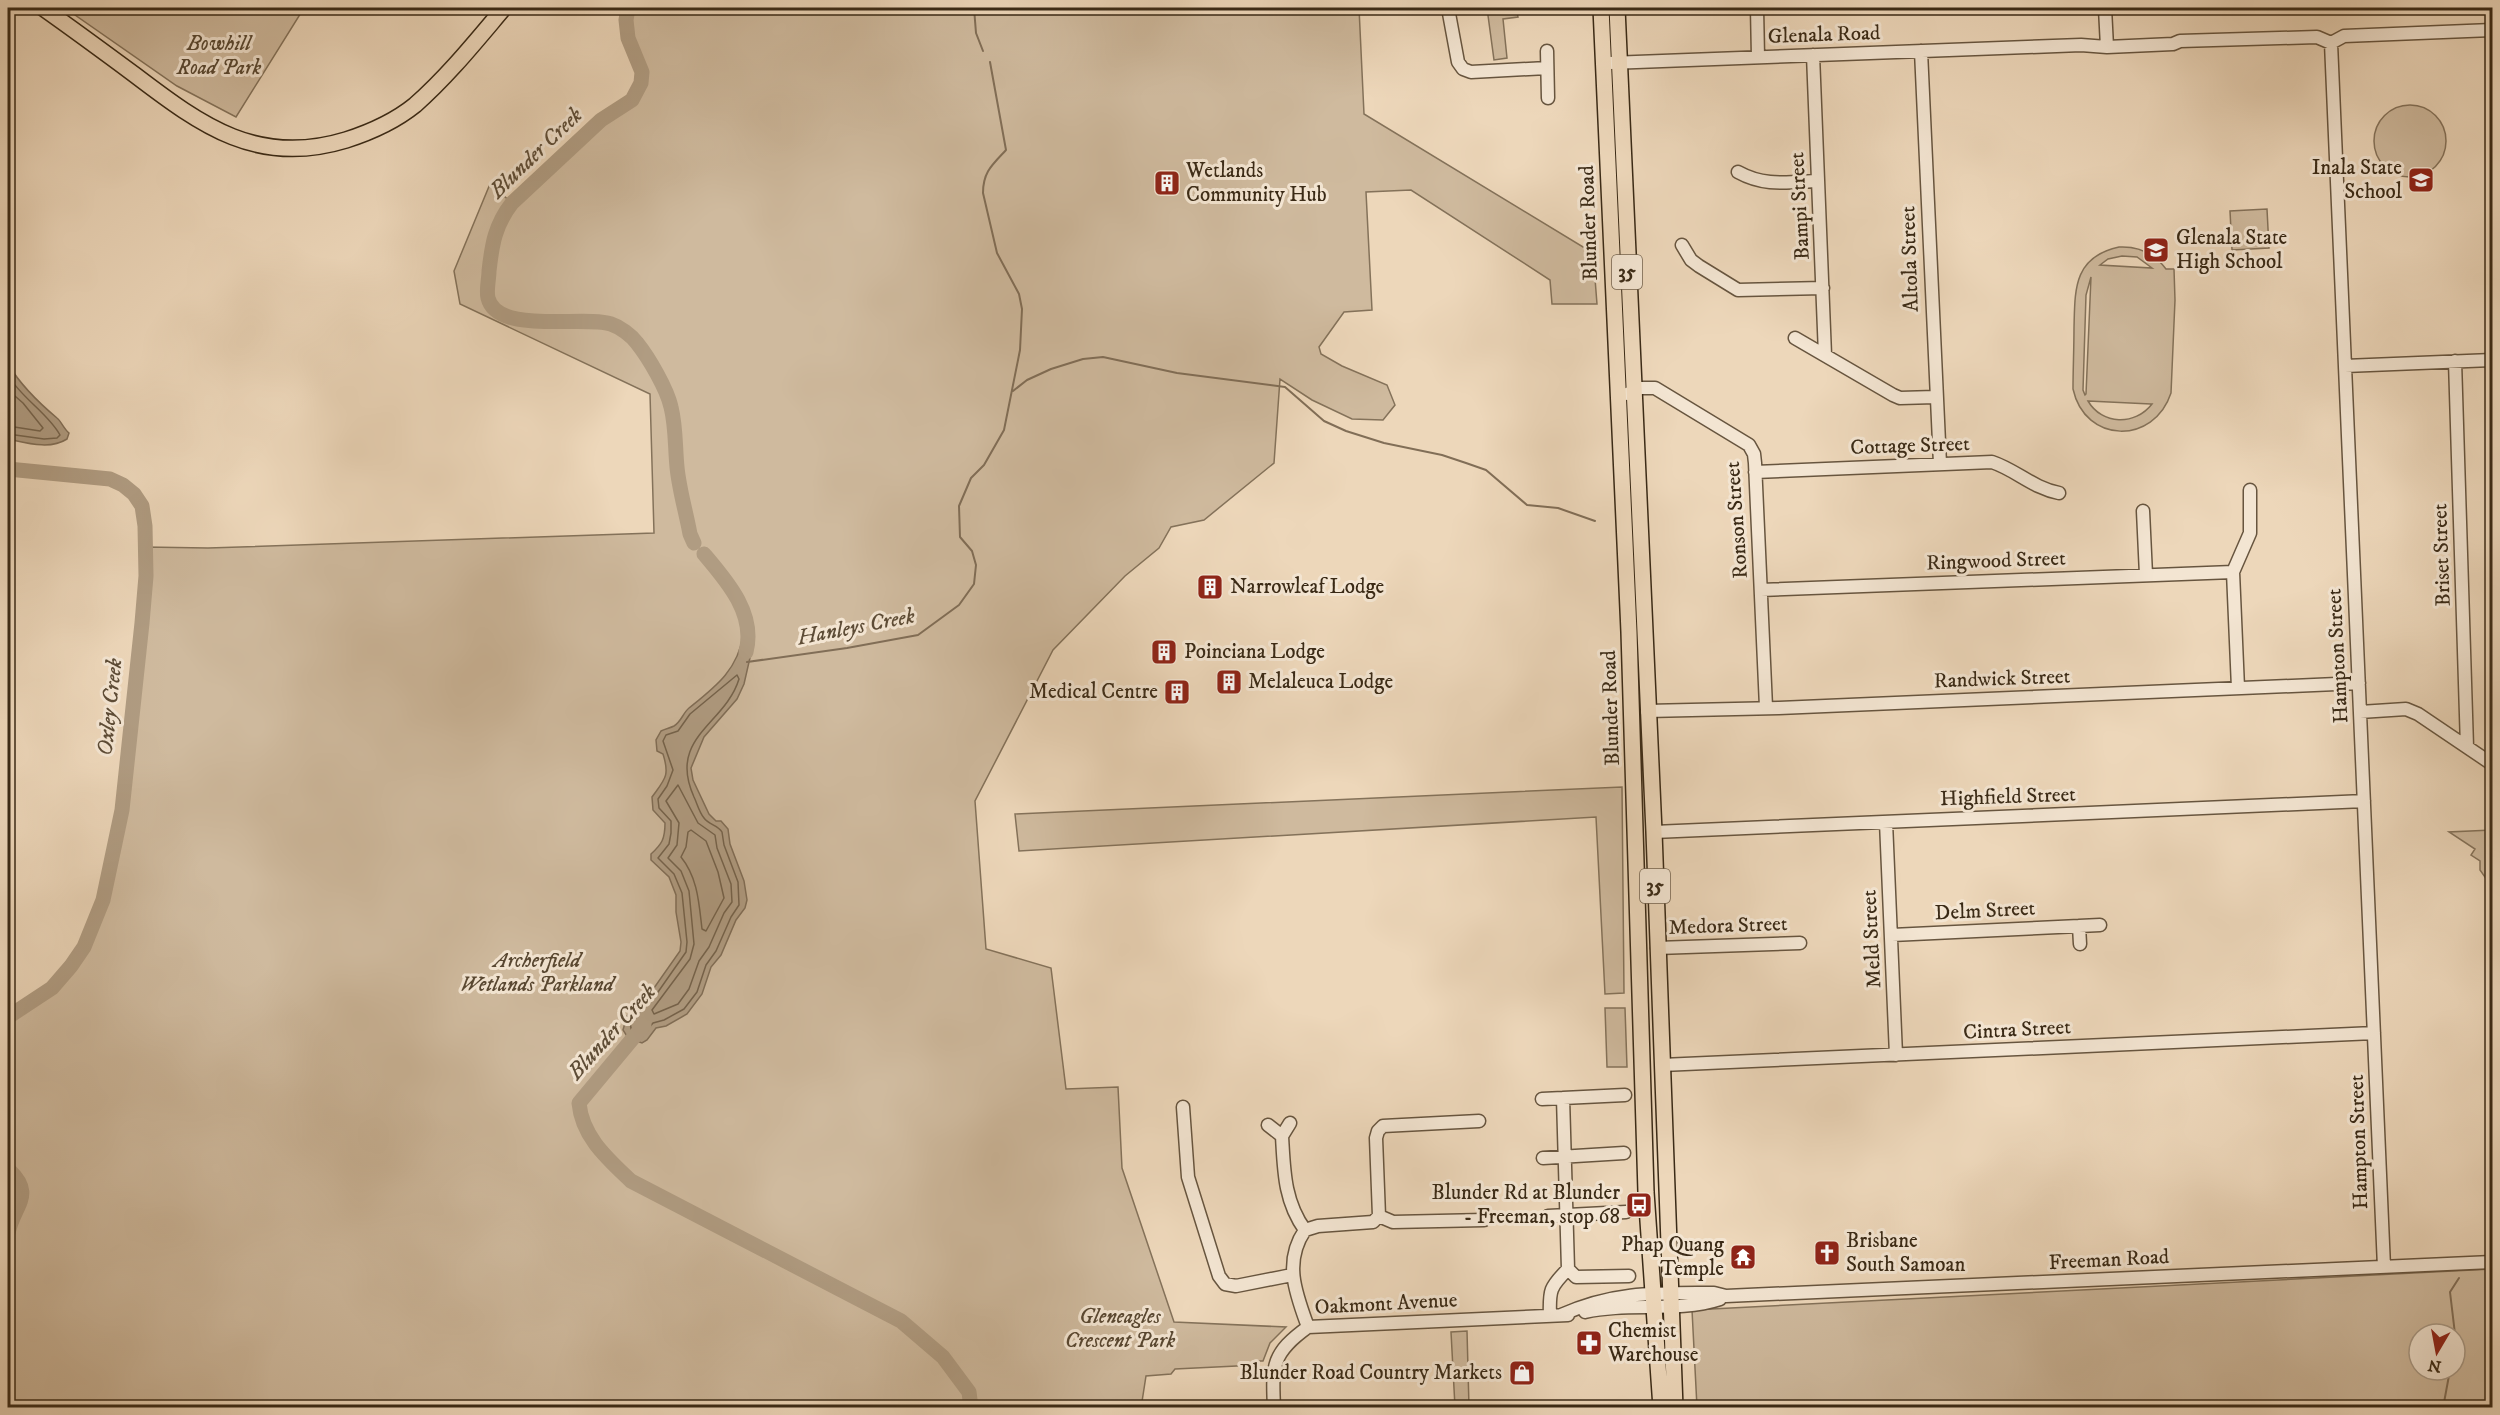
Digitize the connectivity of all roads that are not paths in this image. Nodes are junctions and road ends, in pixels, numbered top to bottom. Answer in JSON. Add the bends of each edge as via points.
{"nodes":[{"id":1,"x":43,"y":8,"type":"edge"},
{"id":2,"x":504,"y":8,"type":"edge"},
{"id":3,"x":1448,"y":8,"type":"edge"},
{"id":4,"x":1601,"y":8,"type":"edge"},
{"id":5,"x":1617,"y":8,"type":"edge"},
{"id":6,"x":1756,"y":8,"type":"edge"},
{"id":7,"x":2105,"y":8,"type":"edge"},
{"id":8,"x":2493,"y":30,"type":"edge"},
{"id":9,"x":2331,"y":43,"type":"junction"},
{"id":10,"x":2107,"y":44,"type":"junction"},
{"id":11,"x":1547,"y":51,"type":"dead end"},
{"id":12,"x":1921,"y":51,"type":"junction"},
{"id":13,"x":1813,"y":55,"type":"junction"},
{"id":14,"x":1758,"y":57,"type":"junction"},
{"id":15,"x":1611,"y":63,"type":"junction"},
{"id":16,"x":1547,"y":68,"type":"junction"},
{"id":17,"x":1548,"y":98,"type":"dead end"},
{"id":18,"x":1738,"y":172,"type":"dead end"},
{"id":19,"x":1818,"y":181,"type":"junction"},
{"id":20,"x":1682,"y":245,"type":"dead end"},
{"id":21,"x":1823,"y":288,"type":"junction"},
{"id":22,"x":1795,"y":338,"type":"dead end"},
{"id":23,"x":1825,"y":355,"type":"junction"},
{"id":24,"x":2493,"y":360,"type":"edge"},
{"id":25,"x":2455,"y":361,"type":"junction"},
{"id":26,"x":2345,"y":366,"type":"junction"},
{"id":27,"x":1632,"y":391,"type":"junction"},
{"id":28,"x":1935,"y":397,"type":"junction"},
{"id":29,"x":1617,"y":398,"type":"junction"},
{"id":30,"x":1940,"y":464,"type":"junction"},
{"id":31,"x":1755,"y":472,"type":"junction"},
{"id":32,"x":2250,"y":490,"type":"dead end"},
{"id":33,"x":2059,"y":493,"type":"dead end"},
{"id":34,"x":2143,"y":511,"type":"dead end"},
{"id":35,"x":2233,"y":572,"type":"junction"},
{"id":36,"x":2146,"y":575,"type":"junction"},
{"id":37,"x":1761,"y":590,"type":"junction"},
{"id":38,"x":2358,"y":683,"type":"junction"},
{"id":39,"x":2238,"y":688,"type":"junction"},
{"id":40,"x":1766,"y":707,"type":"junction"},
{"id":41,"x":1647,"y":711,"type":"junction"},
{"id":42,"x":2360,"y":712,"type":"junction"},
{"id":43,"x":2467,"y":747,"type":"junction"},
{"id":44,"x":2493,"y":764,"type":"edge"},
{"id":45,"x":2364,"y":801,"type":"junction"},
{"id":46,"x":1886,"y":822,"type":"junction"},
{"id":47,"x":1654,"y":832,"type":"junction"},
{"id":48,"x":2100,"y":925,"type":"dead end"},
{"id":49,"x":2079,"y":926,"type":"junction"},
{"id":50,"x":1892,"y":935,"type":"junction"},
{"id":51,"x":1800,"y":943,"type":"dead end"},
{"id":52,"x":2080,"y":944,"type":"dead end"},
{"id":53,"x":1657,"y":948,"type":"junction"},
{"id":54,"x":2374,"y":1033,"type":"junction"},
{"id":55,"x":1896,"y":1055,"type":"junction"},
{"id":56,"x":1662,"y":1065,"type":"junction"},
{"id":57,"x":1624,"y":1095,"type":"dead end"},
{"id":58,"x":1563,"y":1098,"type":"junction"},
{"id":59,"x":1542,"y":1099,"type":"dead end"},
{"id":60,"x":1183,"y":1107,"type":"dead end"},
{"id":61,"x":1479,"y":1121,"type":"dead end"},
{"id":62,"x":1290,"y":1123,"type":"dead end"},
{"id":63,"x":1268,"y":1125,"type":"dead end"},
{"id":64,"x":1282,"y":1136,"type":"junction"},
{"id":65,"x":1624,"y":1153,"type":"dead end"},
{"id":66,"x":1566,"y":1156,"type":"junction"},
{"id":67,"x":1543,"y":1158,"type":"dead end"},
{"id":68,"x":1626,"y":1212,"type":"dead end"},
{"id":69,"x":1567,"y":1215,"type":"junction"},
{"id":70,"x":1379,"y":1216,"type":"junction"},
{"id":71,"x":1548,"y":1216,"type":"dead end"},
{"id":72,"x":1484,"y":1220,"type":"dead end"},
{"id":73,"x":1305,"y":1230,"type":"junction"},
{"id":74,"x":2493,"y":1262,"type":"edge"},
{"id":75,"x":2384,"y":1267,"type":"junction"},
{"id":76,"x":1568,"y":1269,"type":"junction"},
{"id":77,"x":1292,"y":1275,"type":"junction"},
{"id":78,"x":1629,"y":1276,"type":"dead end"},
{"id":79,"x":1671,"y":1299,"type":"junction"},
{"id":80,"x":1654,"y":1300,"type":"junction"},
{"id":81,"x":1555,"y":1315,"type":"junction"},
{"id":82,"x":1308,"y":1327,"type":"junction"},
{"id":83,"x":1274,"y":1407,"type":"edge"},
{"id":84,"x":1661,"y":1407,"type":"edge"},
{"id":85,"x":1675,"y":1407,"type":"edge"}],
"edges":[{"from":1,"to":2,"type":"main road","via":[[204,125],[258,145],[310,149],[364,135],[393,121],[431,90]]},
{"from":3,"to":16,"type":"street","via":[[1458,62],[1467,71]]},
{"from":4,"to":15,"type":"main road","name":"Blunder Road","number":"35"},
{"from":5,"to":15,"type":"main road","name":"Blunder Road","number":"35"},
{"from":6,"to":14,"type":"street"},
{"from":7,"to":10,"type":"street"},
{"from":8,"to":9,"type":"street","name":"Glenala Road","via":[[2344,36]]},
{"from":9,"to":10,"type":"street","name":"Glenala Road","via":[[2318,37],[2180,41],[2172,37]]},
{"from":9,"to":26,"type":"street","name":"Hampton Street"},
{"from":10,"to":12,"type":"street","name":"Glenala Road"},
{"from":11,"to":16,"type":"street"},
{"from":12,"to":13,"type":"street","name":"Glenala Road"},
{"from":12,"to":28,"type":"street","name":"Altola Street"},
{"from":13,"to":14,"type":"street","name":"Glenala Road"},
{"from":13,"to":19,"type":"street","name":"Bampi Street"},
{"from":14,"to":15,"type":"street","name":"Glenala Road"},
{"from":15,"to":27,"type":"main road","name":"Blunder Road","number":"35"},
{"from":15,"to":29,"type":"main road","name":"Blunder Road","number":"35"},
{"from":16,"to":17,"type":"street"},
{"from":18,"to":19,"type":"street","via":[[1765,183]]},
{"from":19,"to":21,"type":"street","name":"Bampi Street"},
{"from":20,"to":21,"type":"street","via":[[1691,260],[1738,290]]},
{"from":21,"to":23,"type":"street","name":"Bampi Street"},
{"from":22,"to":23,"type":"street"},
{"from":23,"to":28,"type":"street","via":[[1900,398]]},
{"from":24,"to":25,"type":"street"},
{"from":25,"to":26,"type":"street"},
{"from":25,"to":43,"type":"street","name":"Briset Street"},
{"from":26,"to":38,"type":"street","name":"Hampton Street"},
{"from":27,"to":29,"type":"street","name":"Ronson Street"},
{"from":27,"to":31,"type":"street","name":"Ronson Street","via":[[1655,388],[1749,445]]},
{"from":27,"to":41,"type":"main road","name":"Blunder Road","number":"35"},
{"from":28,"to":30,"type":"street","name":"Altola Street"},
{"from":29,"to":80,"type":"main road","name":"Blunder Road","number":"35","via":[[1637,842],[1646,1192]]},
{"from":30,"to":31,"type":"street","name":"Cottage Street"},
{"from":30,"to":33,"type":"street","name":"Cottage Street","via":[[1992,462],[2042,490]]},
{"from":31,"to":37,"type":"street","name":"Ronson Street"},
{"from":32,"to":35,"type":"street","via":[[2250,533]]},
{"from":34,"to":36,"type":"street"},
{"from":35,"to":36,"type":"street","name":"Ringwood Street"},
{"from":35,"to":39,"type":"street"},
{"from":36,"to":37,"type":"street","name":"Ringwood Street"},
{"from":37,"to":40,"type":"street","name":"Ronson Street"},
{"from":38,"to":39,"type":"street","name":"Randwick Street"},
{"from":38,"to":42,"type":"street","name":"Hampton Street"},
{"from":39,"to":40,"type":"street","name":"Randwick Street"},
{"from":40,"to":41,"type":"street","name":"Randwick Street"},
{"from":41,"to":47,"type":"main road","name":"Blunder Road","number":"35"},
{"from":42,"to":43,"type":"street","via":[[2406,709]]},
{"from":42,"to":45,"type":"street","name":"Hampton Street"},
{"from":43,"to":44,"type":"street"},
{"from":45,"to":46,"type":"street","name":"Highfield Street"},
{"from":45,"to":54,"type":"street","name":"Hampton Street"},
{"from":46,"to":47,"type":"street","name":"Highfield Street"},
{"from":46,"to":50,"type":"street","name":"Meld Street"},
{"from":47,"to":53,"type":"main road","name":"Blunder Road","number":"35"},
{"from":48,"to":49,"type":"street","name":"Delm Street"},
{"from":49,"to":50,"type":"street","name":"Delm Street"},
{"from":49,"to":52,"type":"street"},
{"from":50,"to":55,"type":"street","name":"Meld Street"},
{"from":51,"to":53,"type":"street","name":"Medora Street"},
{"from":53,"to":56,"type":"main road","name":"Blunder Road","number":"35"},
{"from":54,"to":55,"type":"street","name":"Cintra Street"},
{"from":54,"to":75,"type":"street","name":"Hampton Street"},
{"from":55,"to":56,"type":"street","name":"Cintra Street"},
{"from":56,"to":79,"type":"main road","name":"Blunder Road","number":"35"},
{"from":57,"to":58,"type":"street"},
{"from":58,"to":59,"type":"street"},
{"from":58,"to":66,"type":"street"},
{"from":60,"to":77,"type":"street","via":[[1188,1177],[1219,1276],[1225,1284],[1236,1286]]},
{"from":61,"to":70,"type":"street","via":[[1383,1126],[1376,1138]]},
{"from":62,"to":64,"type":"street"},
{"from":63,"to":64,"type":"street"},
{"from":64,"to":73,"type":"street","via":[[1287,1194]]},
{"from":65,"to":66,"type":"street"},
{"from":66,"to":67,"type":"street"},
{"from":66,"to":69,"type":"street"},
{"from":68,"to":69,"type":"street"},
{"from":69,"to":71,"type":"street"},
{"from":69,"to":76,"type":"street"},
{"from":70,"to":72,"type":"street","via":[[1393,1222]]},
{"from":70,"to":73,"type":"street","via":[[1373,1222]]},
{"from":73,"to":77,"type":"street","via":[[1295,1248]]},
{"from":74,"to":75,"type":"street","name":"Freeman Road"},
{"from":75,"to":79,"type":"street","name":"Freeman Road","via":[[1726,1296],[1714,1301]]},
{"from":76,"to":78,"type":"street","via":[[1576,1277]]},
{"from":76,"to":81,"type":"street","via":[[1549,1292]]},
{"from":77,"to":82,"type":"street"},
{"from":79,"to":80,"type":"street","name":"Oakmont Avenue"},
{"from":79,"to":85,"type":"main road","name":"Blunder Road","number":"35"},
{"from":80,"to":81,"type":"street","name":"Oakmont Avenue"},
{"from":80,"to":84,"type":"main road","name":"Blunder Road","number":"35"},
{"from":81,"to":82,"type":"street","name":"Oakmont Avenue"},
{"from":82,"to":83,"type":"street","name":"Oakmont Avenue","via":[[1281,1349],[1272,1373]]}]}
